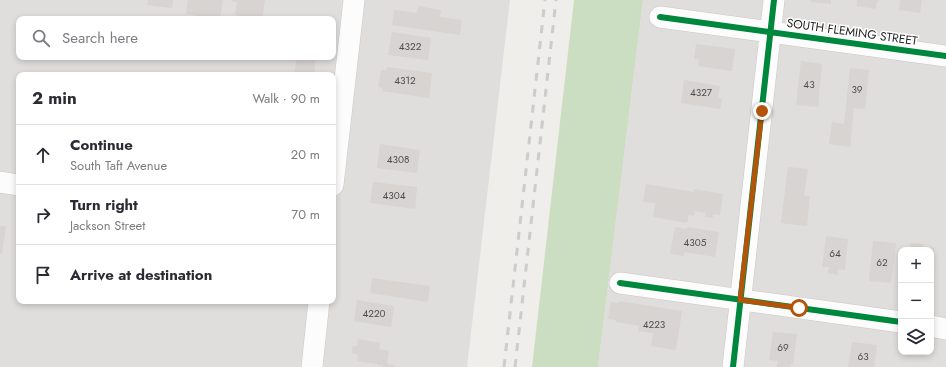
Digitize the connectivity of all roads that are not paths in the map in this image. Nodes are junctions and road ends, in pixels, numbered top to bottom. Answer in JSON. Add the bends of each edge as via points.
{"nodes":[{"id":1,"x":354,"y":0,"type":"edge"},
{"id":2,"x":774,"y":0,"type":"edge"},
{"id":3,"x":660,"y":17,"type":"dead end"},
{"id":4,"x":770,"y":32,"type":"junction"},
{"id":5,"x":946,"y":56,"type":"edge"},
{"id":6,"x":336,"y":159,"type":"edge"},
{"id":7,"x":0,"y":182,"type":"edge"},
{"id":8,"x":16,"y":185,"type":"edge"},
{"id":9,"x":620,"y":283,"type":"dead end"},
{"id":10,"x":740,"y":300,"type":"junction"},
{"id":11,"x":320,"y":304,"type":"edge"},
{"id":12,"x":898,"y":322,"type":"edge"},
{"id":13,"x":934,"y":326,"type":"edge"},
{"id":14,"x":946,"y":328,"type":"edge"},
{"id":15,"x":312,"y":367,"type":"edge"},
{"id":16,"x":733,"y":367,"type":"edge"}],
"edges":[{"from":1,"to":6,"type":"street"},
{"from":2,"to":4,"type":"street"},
{"from":3,"to":4,"type":"street","name":"SOUTH FLEMING STREET"},
{"from":4,"to":5,"type":"street","name":"SOUTH FLEMING STREET"},
{"from":4,"to":10,"type":"street"},
{"from":7,"to":8,"type":"street"},
{"from":9,"to":10,"type":"street"},
{"from":10,"to":12,"type":"street"},
{"from":10,"to":16,"type":"street"},
{"from":11,"to":15,"type":"street"},
{"from":13,"to":14,"type":"street"}]}
